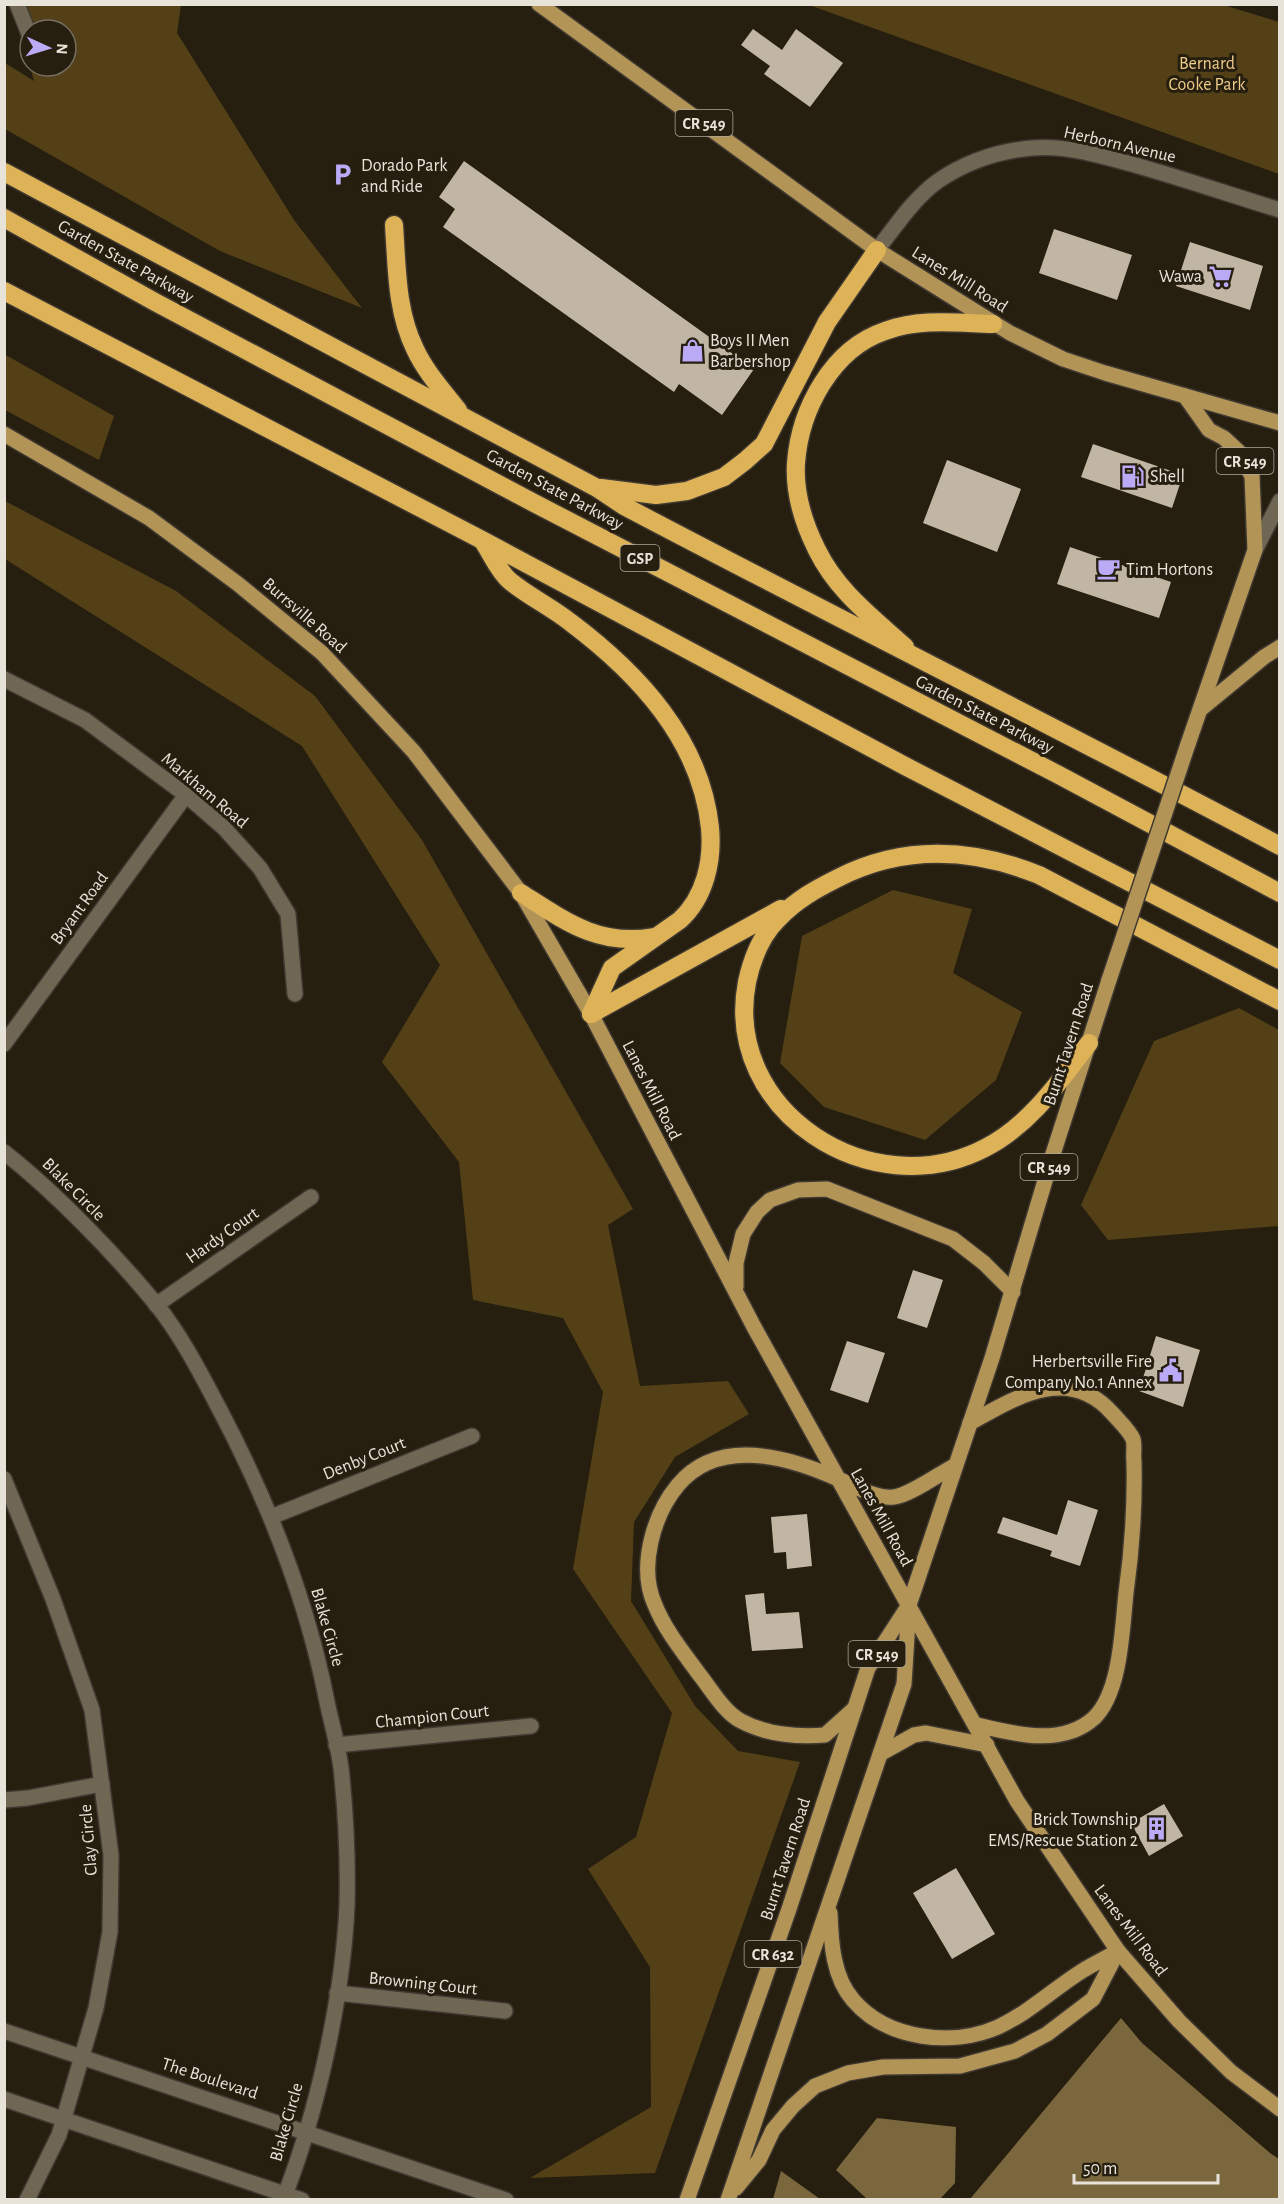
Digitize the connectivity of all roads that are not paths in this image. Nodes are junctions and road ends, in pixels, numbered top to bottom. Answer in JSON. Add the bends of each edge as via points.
{"nodes":[{"id":1,"x":17,"y":4,"type":"edge"},
{"id":2,"x":539,"y":4,"type":"edge"},
{"id":3,"x":23,"y":18,"type":"edge"},
{"id":4,"x":4,"y":172,"type":"edge"},
{"id":5,"x":1280,"y":210,"type":"edge"},
{"id":6,"x":4,"y":218,"type":"edge"},
{"id":7,"x":394,"y":225,"type":"dead end"},
{"id":8,"x":878,"y":250,"type":"junction"},
{"id":9,"x":4,"y":291,"type":"edge"},
{"id":10,"x":993,"y":324,"type":"junction"},
{"id":11,"x":1185,"y":396,"type":"junction"},
{"id":12,"x":462,"y":416,"type":"junction"},
{"id":13,"x":1280,"y":423,"type":"edge"},
{"id":14,"x":4,"y":434,"type":"edge"},
{"id":15,"x":597,"y":488,"type":"junction"},
{"id":16,"x":1280,"y":501,"type":"edge"},
{"id":17,"x":482,"y":540,"type":"junction"},
{"id":18,"x":1254,"y":550,"type":"junction"},
{"id":19,"x":1280,"y":647,"type":"edge"},
{"id":20,"x":920,"y":660,"type":"junction"},
{"id":21,"x":4,"y":679,"type":"edge"},
{"id":22,"x":1202,"y":708,"type":"junction"},
{"id":23,"x":186,"y":795,"type":"junction"},
{"id":24,"x":1280,"y":846,"type":"edge"},
{"id":25,"x":521,"y":893,"type":"junction"},
{"id":26,"x":1280,"y":893,"type":"edge"},
{"id":27,"x":805,"y":895,"type":"junction"},
{"id":28,"x":656,"y":937,"type":"junction"},
{"id":29,"x":1280,"y":960,"type":"edge"},
{"id":30,"x":295,"y":994,"type":"dead end"},
{"id":31,"x":1280,"y":1001,"type":"edge"},
{"id":32,"x":591,"y":1014,"type":"junction"},
{"id":33,"x":1089,"y":1043,"type":"junction"},
{"id":34,"x":4,"y":1044,"type":"edge"},
{"id":35,"x":4,"y":1152,"type":"edge"},
{"id":36,"x":311,"y":1197,"type":"dead end"},
{"id":37,"x":736,"y":1290,"type":"junction"},
{"id":38,"x":1013,"y":1292,"type":"junction"},
{"id":39,"x":156,"y":1305,"type":"junction"},
{"id":40,"x":970,"y":1423,"type":"junction"},
{"id":41,"x":472,"y":1436,"type":"dead end"},
{"id":42,"x":954,"y":1466,"type":"junction"},
{"id":43,"x":4,"y":1479,"type":"edge"},
{"id":44,"x":839,"y":1479,"type":"junction"},
{"id":45,"x":271,"y":1516,"type":"junction"},
{"id":46,"x":909,"y":1605,"type":"junction"},
{"id":47,"x":855,"y":1708,"type":"junction"},
{"id":48,"x":977,"y":1725,"type":"junction"},
{"id":49,"x":531,"y":1726,"type":"dead end"},
{"id":50,"x":336,"y":1745,"type":"junction"},
{"id":51,"x":987,"y":1745,"type":"junction"},
{"id":52,"x":880,"y":1754,"type":"junction"},
{"id":53,"x":102,"y":1784,"type":"junction"},
{"id":54,"x":4,"y":1800,"type":"edge"},
{"id":55,"x":830,"y":1904,"type":"junction"},
{"id":56,"x":1118,"y":1951,"type":"junction"},
{"id":57,"x":337,"y":1993,"type":"junction"},
{"id":58,"x":505,"y":2011,"type":"dead end"},
{"id":59,"x":4,"y":2031,"type":"edge"},
{"id":60,"x":81,"y":2057,"type":"junction"},
{"id":61,"x":4,"y":2099,"type":"edge"},
{"id":62,"x":1280,"y":2109,"type":"edge"},
{"id":63,"x":63,"y":2120,"type":"junction"},
{"id":64,"x":308,"y":2131,"type":"junction"},
{"id":65,"x":284,"y":2197,"type":"edge"},
{"id":66,"x":729,"y":2198,"type":"edge"},
{"id":67,"x":27,"y":2199,"type":"edge"},
{"id":68,"x":302,"y":2199,"type":"edge"},
{"id":69,"x":506,"y":2199,"type":"edge"},
{"id":70,"x":687,"y":2199,"type":"edge"}],
"edges":[{"from":1,"to":3,"type":"street"},
{"from":2,"to":8,"type":"main road","name":"Lanes Mill Road","number":"CR 549"},
{"from":4,"to":12,"type":"highway"},
{"from":5,"to":8,"type":"street","name":"Herborn Avenue","via":[[1106,157],[1034,147],[1000,152],[962,166],[936,183],[907,211]]},
{"from":6,"to":26,"type":"highway","name":"Garden State Parkway","number":"GSP","via":[[534,503]]},
{"from":7,"to":12,"type":"highway","via":[[404,321],[415,350]]},
{"from":8,"to":10,"type":"main road","name":"Lanes Mill Road","number":"CR 549"},
{"from":8,"to":15,"type":"highway","via":[[827,322],[764,444],[745,461],[724,477],[687,491],[656,495]]},
{"from":9,"to":17,"type":"highway"},
{"from":10,"to":11,"type":"main road","name":"Lanes Mill Road","number":"CR 549","via":[[1063,359]]},
{"from":10,"to":20,"type":"highway","via":[[928,322],[862,340],[837,363],[815,395],[803,427],[796,464],[800,511],[817,552],[844,592]]},
{"from":11,"to":13,"type":"main road","name":"Lanes Mill Road","number":"CR 549"},
{"from":11,"to":18,"type":"main road","number":"CR 549","via":[[1209,430],[1238,451],[1252,476]]},
{"from":12,"to":15,"type":"highway"},
{"from":14,"to":25,"type":"main road","name":"Burrsville Road","via":[[157,524],[314,646],[414,752]]},
{"from":15,"to":20,"type":"highway","via":[[624,506]]},
{"from":16,"to":18,"type":"street","name":"Burnt Tavern Road"},
{"from":17,"to":28,"type":"highway","via":[[508,580],[571,622],[622,666],[662,709],[695,767],[709,815],[711,842],[704,885],[688,913]]},
{"from":17,"to":29,"type":"highway"},
{"from":18,"to":22,"type":"main road","name":"Burnt Tavern Road","number":"CR 549"},
{"from":19,"to":22,"type":"main road","number":"CR 549"},
{"from":20,"to":24,"type":"highway"},
{"from":21,"to":23,"type":"street","name":"Markham Road","via":[[85,720]]},
{"from":22,"to":33,"type":"main road","name":"Burnt Tavern Road","number":"CR 549","bridge":true},
{"from":23,"to":30,"type":"street","name":"Markham Road","via":[[260,867],[288,914]]},
{"from":23,"to":34,"type":"street","name":"Bryant Road"},
{"from":25,"to":28,"type":"highway","via":[[593,935],[634,941]]},
{"from":25,"to":32,"type":"main road","name":"Lanes Mill Road"},
{"from":27,"to":31,"type":"highway","via":[[884,859],[930,852],[976,855],[1039,875]]},
{"from":27,"to":32,"type":"highway"},
{"from":27,"to":33,"type":"highway","via":[[765,935],[751,966],[744,1000],[745,1026],[750,1054],[764,1085],[787,1114],[811,1135],[838,1150],[883,1164],[911,1167],[940,1164],[984,1149],[1022,1123]]},
{"from":28,"to":32,"type":"highway","via":[[612,968]]},
{"from":32,"to":37,"type":"main road","name":"Lanes Mill Road"},
{"from":33,"to":38,"type":"main road","name":"Burnt Tavern Road","number":"CR 549"},
{"from":35,"to":39,"type":"street","name":"Blake Circle","via":[[32,1173]]},
{"from":36,"to":39,"type":"street","name":"Hardy Court"},
{"from":37,"to":38,"type":"main road","via":[[736,1263],[743,1234],[757,1212],[770,1200],[798,1190],[827,1189],[953,1239]]},
{"from":37,"to":44,"type":"main road","name":"Lanes Mill Road"},
{"from":38,"to":40,"type":"main road","name":"Burnt Tavern Road","number":"CR 549"},
{"from":39,"to":45,"type":"street","name":"Blake Circle","via":[[192,1358]]},
{"from":40,"to":42,"type":"main road","name":"Burnt Tavern Road","number":"CR 549"},
{"from":40,"to":48,"type":"main road","via":[[1019,1396],[1045,1389],[1064,1388],[1090,1395],[1107,1408],[1133,1439],[1134,1478],[1128,1582],[1116,1670],[1104,1706],[1077,1730],[1059,1734],[1032,1736]]},
{"from":41,"to":45,"type":"street","name":"Denby Court"},
{"from":42,"to":44,"type":"main road","via":[[895,1497],[878,1496]]},
{"from":42,"to":46,"type":"main road","name":"Burnt Tavern Road","number":"CR 549"},
{"from":43,"to":53,"type":"street","name":"Clay Circle","via":[[53,1599],[92,1710]]},
{"from":44,"to":46,"type":"main road","name":"Lanes Mill Road","number":"CR 549"},
{"from":44,"to":47,"type":"main road","via":[[776,1457],[744,1455],[710,1461],[679,1484],[663,1506],[649,1552],[649,1578],[654,1604],[672,1636],[738,1720],[792,1736],[825,1735]]},
{"from":45,"to":50,"type":"street","name":"Blake Circle","via":[[318,1656]]},
{"from":46,"to":47,"type":"main road","name":"Burnt Tavern Road","number":"CR 549","via":[[868,1668]]},
{"from":46,"to":48,"type":"main road","name":"Lanes Mill Road","number":"CR 549"},
{"from":46,"to":52,"type":"main road","name":"Burnt Tavern Road","number":"CR 632","via":[[904,1684]]},
{"from":47,"to":70,"type":"main road","name":"Burnt Tavern Road","number":"CR 632"},
{"from":48,"to":51,"type":"main road","name":"Lanes Mill Road","number":"CR 549"},
{"from":49,"to":50,"type":"street","name":"Champion Court"},
{"from":50,"to":57,"type":"street","name":"Blake Circle","via":[[342,1774],[347,1904]]},
{"from":51,"to":52,"type":"main road","via":[[926,1732]]},
{"from":51,"to":56,"type":"main road","name":"Lanes Mill Road","number":"CR 549","via":[[1017,1801]]},
{"from":52,"to":55,"type":"main road","name":"Burnt Tavern Road","number":"CR 632"},
{"from":53,"to":54,"type":"street"},
{"from":53,"to":60,"type":"street","name":"Clay Circle","via":[[111,1855],[110,1932],[96,2008]]},
{"from":55,"to":56,"type":"main road","via":[[831,1948],[854,2001],[908,2034],[938,2038],[995,2028],[1028,2012],[1080,1972]]},
{"from":55,"to":66,"type":"main road","name":"Burnt Tavern Road","number":"CR 632"},
{"from":56,"to":62,"type":"main road","name":"Lanes Mill Road","number":"CR 549","via":[[1179,2021],[1231,2072]]},
{"from":56,"to":66,"type":"main road","via":[[1093,1999],[1047,2034],[1015,2051],[960,2066],[883,2067],[848,2073],[815,2086],[772,2130],[759,2160]]},
{"from":57,"to":58,"type":"street","name":"Browning Court"},
{"from":57,"to":64,"type":"street","name":"Blake Circle"},
{"from":59,"to":60,"type":"street","name":"The Boulevard"},
{"from":60,"to":63,"type":"street","name":"Clay Circle"},
{"from":60,"to":64,"type":"street","name":"The Boulevard"},
{"from":61,"to":63,"type":"street"},
{"from":63,"to":65,"type":"street"},
{"from":63,"to":67,"type":"street","name":"Clay Circle"},
{"from":64,"to":65,"type":"street","name":"Blake Circle"},
{"from":64,"to":69,"type":"street","name":"The Boulevard"},
{"from":65,"to":68,"type":"street"}]}
